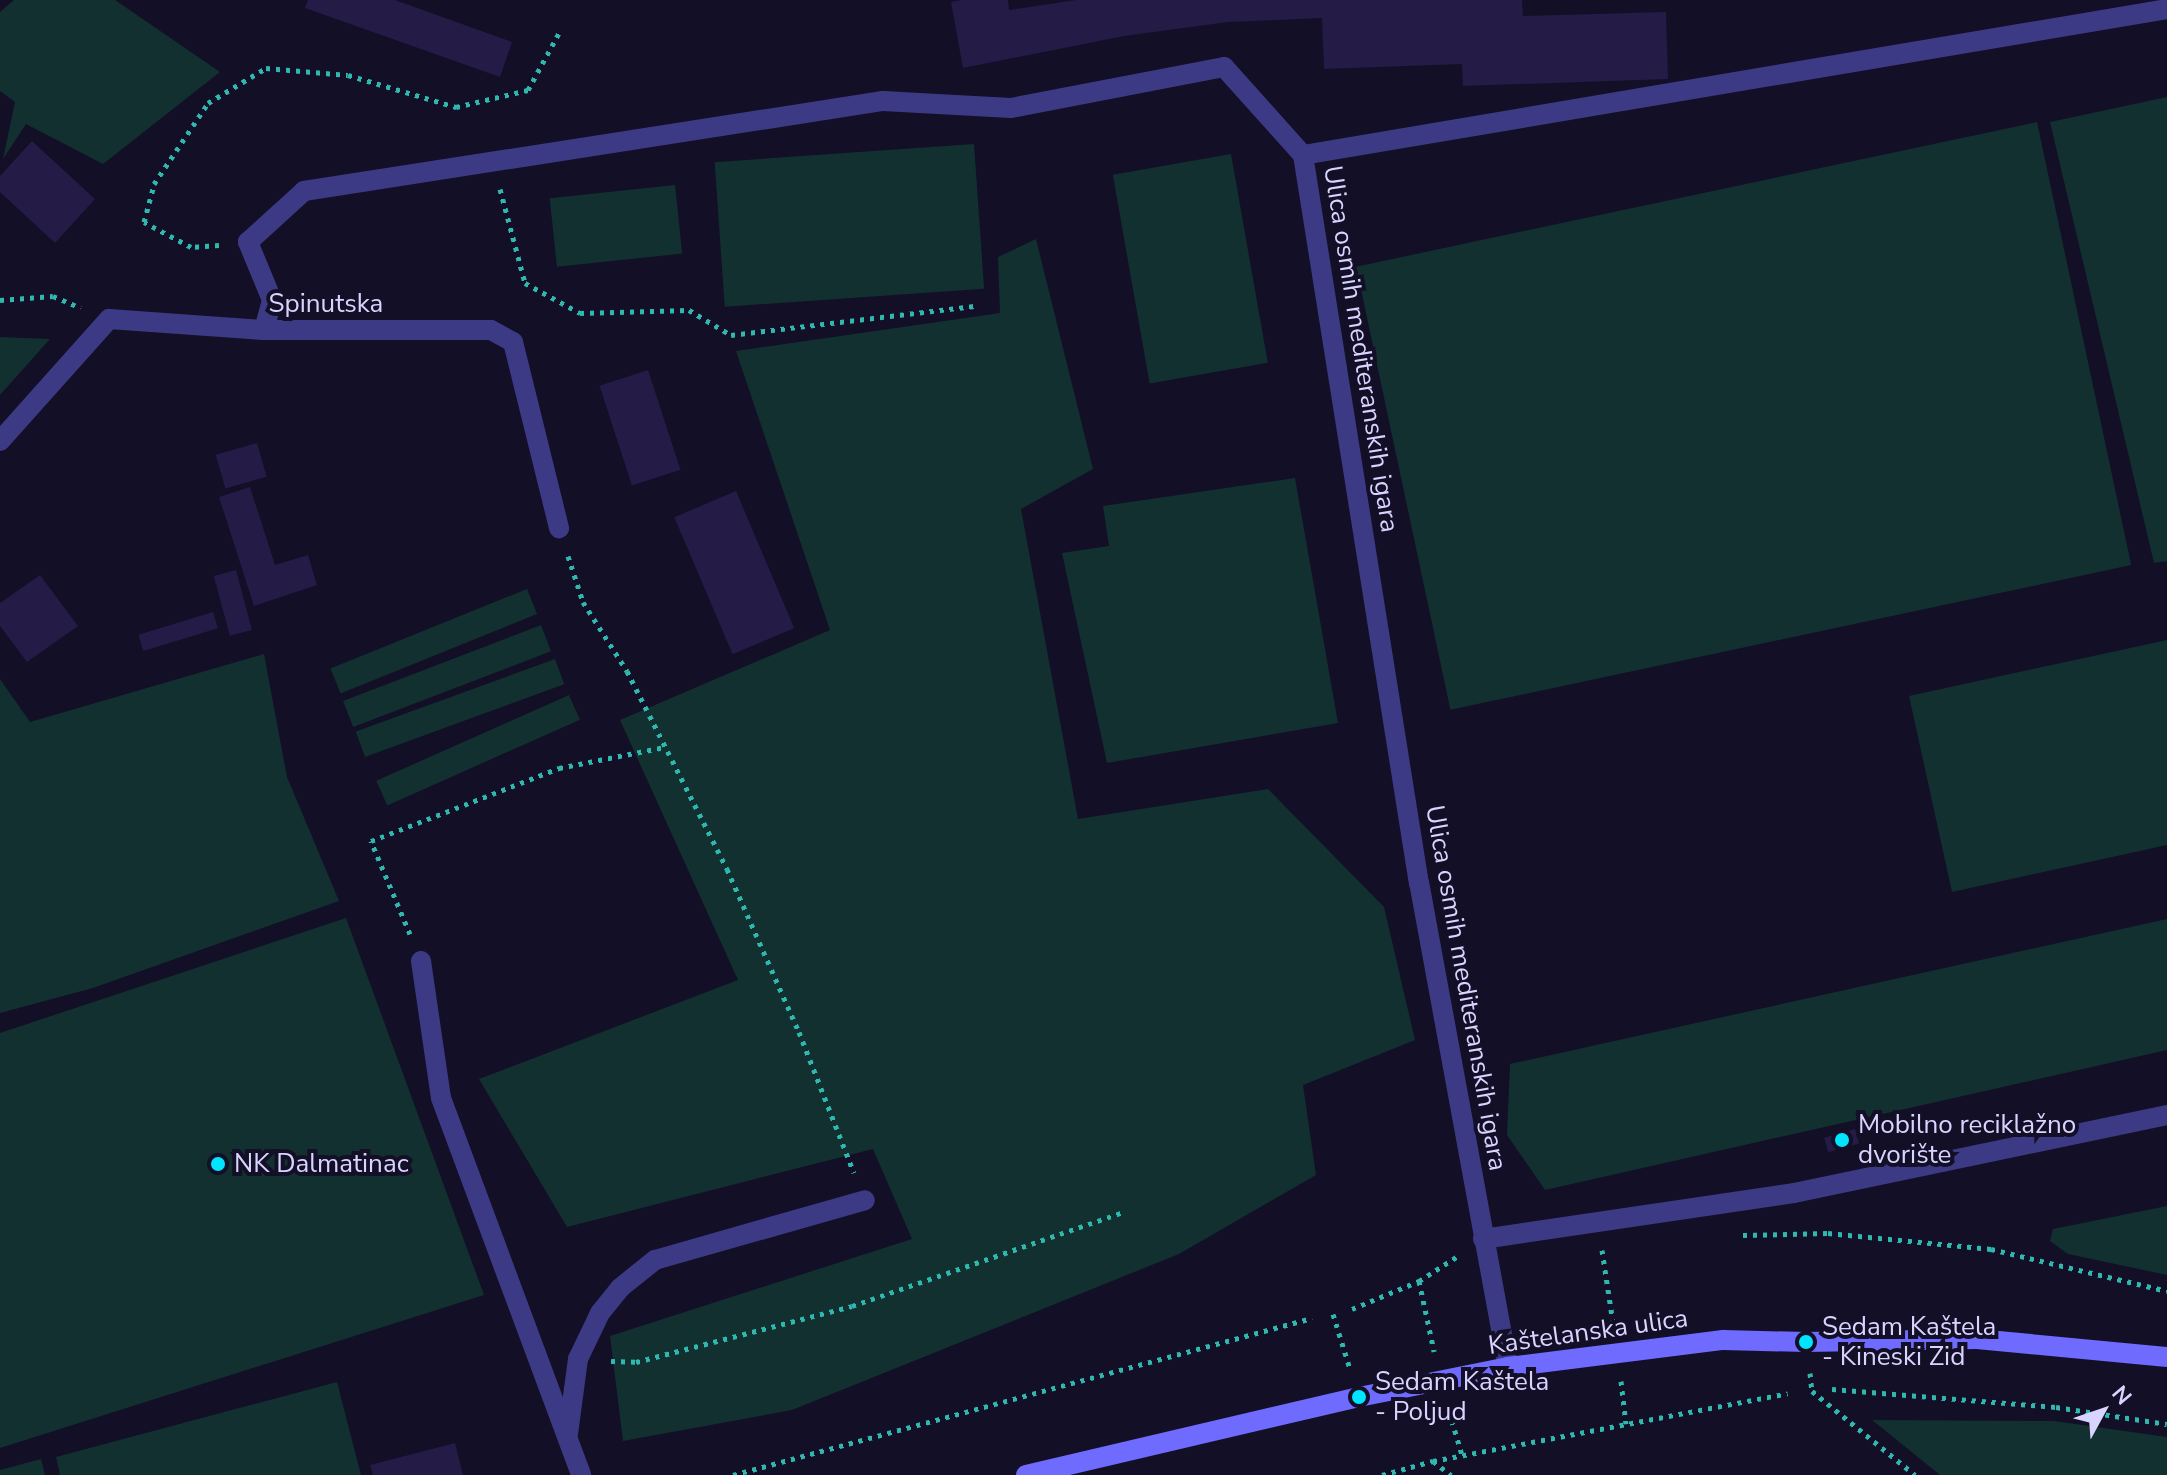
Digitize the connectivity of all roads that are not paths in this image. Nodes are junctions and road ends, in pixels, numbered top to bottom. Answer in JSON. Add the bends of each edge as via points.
{"nodes":[{"id":1,"x":2167,"y":9,"type":"edge"},
{"id":2,"x":1303,"y":155,"type":"junction"},
{"id":3,"x":264,"y":330,"type":"junction"},
{"id":4,"x":0,"y":441,"type":"edge"},
{"id":5,"x":559,"y":528,"type":"road end"},
{"id":6,"x":421,"y":961,"type":"road end"},
{"id":7,"x":2167,"y":1115,"type":"edge"},
{"id":8,"x":865,"y":1200,"type":"road end"},
{"id":9,"x":1483,"y":1239,"type":"junction"},
{"id":10,"x":2167,"y":1357,"type":"edge"},
{"id":11,"x":1508,"y":1367,"type":"junction"},
{"id":12,"x":567,"y":1438,"type":"junction"},
{"id":13,"x":581,"y":1475,"type":"edge"},
{"id":14,"x":1026,"y":1475,"type":"edge"}],
"edges":[{"from":1,"to":2,"type":"street","name":"Ulica osmih mediteranskih igara"},
{"from":2,"to":3,"type":"street","via":[[1224,67],[1011,108],[883,101],[304,191],[248,242],[272,300]]},
{"from":2,"to":9,"type":"street","name":"Ulica osmih mediteranskih igara","via":[[1419,884]]},
{"from":3,"to":4,"type":"street","name":"Spinutska","via":[[109,319]]},
{"from":3,"to":5,"type":"street","name":"Spinutska","via":[[491,330],[513,342]]},
{"from":6,"to":12,"type":"street","via":[[441,1098]]},
{"from":7,"to":9,"type":"street","via":[[1794,1193]]},
{"from":8,"to":12,"type":"street","via":[[655,1260],[620,1288],[600,1313],[578,1359]]},
{"from":9,"to":11,"type":"street","name":"Ulica osmih mediteranskih igara"},
{"from":10,"to":11,"type":"main road","name":"Kaštelanska ulica","via":[[1977,1339],[1723,1340]]},
{"from":11,"to":14,"type":"main road","name":"Kaštelanska ulica"},
{"from":12,"to":13,"type":"street"}]}
